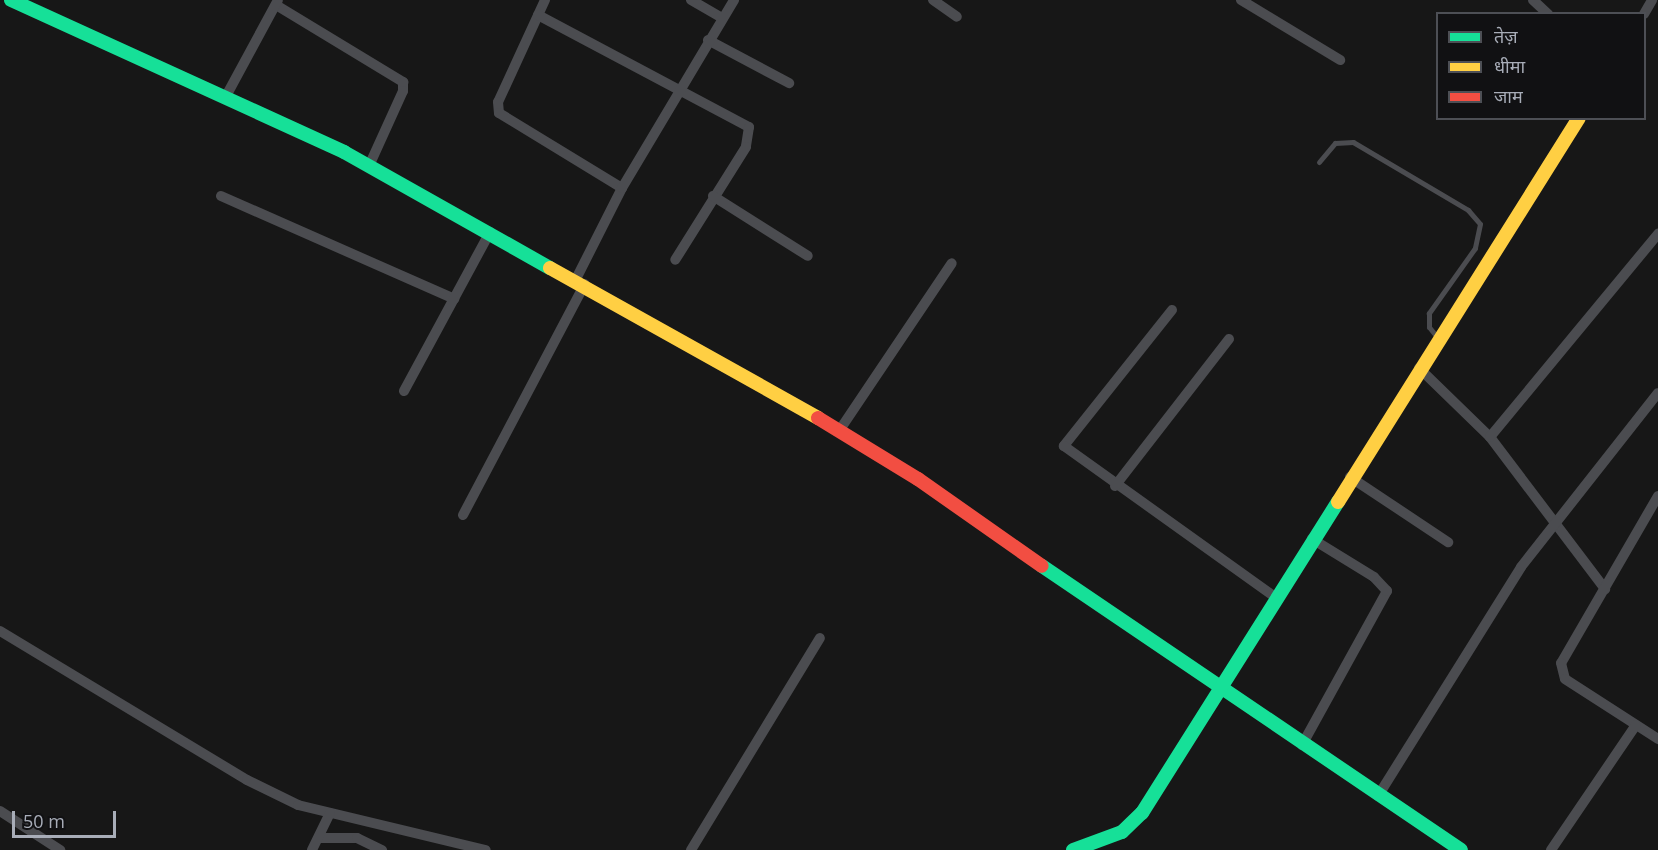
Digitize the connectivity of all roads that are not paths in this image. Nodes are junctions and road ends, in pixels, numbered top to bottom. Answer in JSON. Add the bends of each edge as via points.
{"nodes":[{"id":1,"x":11,"y":0,"type":"edge"},
{"id":2,"x":545,"y":0,"type":"edge"},
{"id":3,"x":691,"y":0,"type":"edge"},
{"id":4,"x":734,"y":0,"type":"edge"},
{"id":5,"x":933,"y":0,"type":"edge"},
{"id":6,"x":1240,"y":0,"type":"edge"},
{"id":7,"x":1533,"y":0,"type":"edge"},
{"id":8,"x":277,"y":3,"type":"edge"},
{"id":9,"x":1546,"y":12,"type":"edge"},
{"id":10,"x":538,"y":15,"type":"junction"},
{"id":11,"x":957,"y":16,"type":"dead end"},
{"id":12,"x":722,"y":18,"type":"junction"},
{"id":13,"x":708,"y":40,"type":"junction"},
{"id":14,"x":1340,"y":60,"type":"dead end"},
{"id":15,"x":789,"y":83,"type":"dead end"},
{"id":16,"x":678,"y":90,"type":"junction"},
{"id":17,"x":225,"y":98,"type":"junction"},
{"id":18,"x":1578,"y":120,"type":"edge"},
{"id":19,"x":1319,"y":162,"type":"dead end"},
{"id":20,"x":369,"y":166,"type":"junction"},
{"id":21,"x":622,"y":188,"type":"junction"},
{"id":22,"x":221,"y":196,"type":"dead end"},
{"id":23,"x":713,"y":196,"type":"junction"},
{"id":24,"x":490,"y":232,"type":"junction"},
{"id":25,"x":1658,"y":234,"type":"edge"},
{"id":26,"x":808,"y":256,"type":"dead end"},
{"id":27,"x":675,"y":260,"type":"dead end"},
{"id":28,"x":952,"y":263,"type":"dead end"},
{"id":29,"x":581,"y":282,"type":"junction"},
{"id":30,"x":454,"y":299,"type":"junction"},
{"id":31,"x":1172,"y":310,"type":"dead end"},
{"id":32,"x":1438,"y":338,"type":"junction"},
{"id":33,"x":1229,"y":339,"type":"dead end"},
{"id":34,"x":1419,"y":368,"type":"junction"},
{"id":35,"x":404,"y":391,"type":"dead end"},
{"id":36,"x":1658,"y":393,"type":"edge"},
{"id":37,"x":839,"y":431,"type":"junction"},
{"id":38,"x":1490,"y":437,"type":"junction"},
{"id":39,"x":1350,"y":477,"type":"junction"},
{"id":40,"x":1115,"y":486,"type":"junction"},
{"id":41,"x":1658,"y":496,"type":"edge"},
{"id":42,"x":463,"y":515,"type":"dead end"},
{"id":43,"x":1555,"y":521,"type":"junction"},
{"id":44,"x":1312,"y":539,"type":"junction"},
{"id":45,"x":1448,"y":542,"type":"dead end"},
{"id":46,"x":1605,"y":589,"type":"junction"},
{"id":47,"x":1276,"y":598,"type":"junction"},
{"id":48,"x":0,"y":631,"type":"edge"},
{"id":49,"x":820,"y":638,"type":"dead end"},
{"id":50,"x":1220,"y":690,"type":"junction"},
{"id":51,"x":1636,"y":725,"type":"junction"},
{"id":52,"x":1658,"y":739,"type":"edge"},
{"id":53,"x":1302,"y":745,"type":"junction"},
{"id":54,"x":1378,"y":796,"type":"junction"},
{"id":55,"x":0,"y":812,"type":"edge"},
{"id":56,"x":328,"y":818,"type":"junction"},
{"id":57,"x":319,"y":838,"type":"junction"},
{"id":58,"x":60,"y":850,"type":"edge"},
{"id":59,"x":312,"y":850,"type":"edge"},
{"id":60,"x":382,"y":850,"type":"edge"},
{"id":61,"x":486,"y":850,"type":"edge"},
{"id":62,"x":691,"y":850,"type":"edge"},
{"id":63,"x":1073,"y":850,"type":"edge"},
{"id":64,"x":1461,"y":850,"type":"edge"},
{"id":65,"x":1551,"y":850,"type":"edge"}],
"edges":[{"from":1,"to":17,"type":"main road"},
{"from":2,"to":10,"type":"street"},
{"from":3,"to":12,"type":"street"},
{"from":4,"to":12,"type":"street"},
{"from":5,"to":11,"type":"street"},
{"from":6,"to":14,"type":"street"},
{"from":7,"to":9,"type":"street"},
{"from":8,"to":17,"type":"street"},
{"from":8,"to":20,"type":"street","via":[[403,82],[403,91]]},
{"from":10,"to":16,"type":"street"},
{"from":10,"to":21,"type":"street","via":[[498,102],[499,113]]},
{"from":12,"to":13,"type":"street"},
{"from":13,"to":15,"type":"street"},
{"from":13,"to":16,"type":"street"},
{"from":16,"to":21,"type":"street"},
{"from":16,"to":23,"type":"street","via":[[751,131]]},
{"from":17,"to":20,"type":"main road"},
{"from":18,"to":32,"type":"main road"},
{"from":19,"to":32,"type":"lane","via":[[1335,143],[1353,142],[1468,210],[1480,224],[1475,248],[1429,313],[1429,327]]},
{"from":20,"to":24,"type":"main road"},
{"from":21,"to":29,"type":"street"},
{"from":22,"to":30,"type":"street"},
{"from":23,"to":26,"type":"street"},
{"from":23,"to":27,"type":"street"},
{"from":24,"to":29,"type":"main road"},
{"from":24,"to":30,"type":"street"},
{"from":25,"to":38,"type":"street"},
{"from":28,"to":37,"type":"street"},
{"from":29,"to":37,"type":"main road"},
{"from":29,"to":42,"type":"street"},
{"from":30,"to":35,"type":"street"},
{"from":31,"to":40,"type":"street","via":[[1064,440],[1069,454]]},
{"from":32,"to":34,"type":"main road"},
{"from":33,"to":40,"type":"street"},
{"from":34,"to":38,"type":"street"},
{"from":34,"to":39,"type":"main road"},
{"from":36,"to":43,"type":"street"},
{"from":37,"to":50,"type":"main road","via":[[975,518]]},
{"from":38,"to":43,"type":"street"},
{"from":39,"to":44,"type":"main road"},
{"from":39,"to":45,"type":"street"},
{"from":40,"to":47,"type":"street"},
{"from":41,"to":46,"type":"street"},
{"from":43,"to":46,"type":"street"},
{"from":43,"to":54,"type":"street","via":[[1521,567]]},
{"from":44,"to":47,"type":"main road"},
{"from":44,"to":53,"type":"street","via":[[1374,577],[1387,591]]},
{"from":46,"to":51,"type":"street","via":[[1564,655],[1561,671],[1565,679]]},
{"from":47,"to":50,"type":"main road"},
{"from":48,"to":56,"type":"street","via":[[247,780]]},
{"from":49,"to":62,"type":"street"},
{"from":50,"to":53,"type":"main road"},
{"from":50,"to":63,"type":"main road","via":[[1132,826]]},
{"from":51,"to":52,"type":"street"},
{"from":51,"to":65,"type":"street"},
{"from":53,"to":54,"type":"main road"},
{"from":54,"to":64,"type":"main road"},
{"from":55,"to":58,"type":"street"},
{"from":56,"to":57,"type":"street"},
{"from":56,"to":61,"type":"street"},
{"from":57,"to":59,"type":"street"},
{"from":57,"to":60,"type":"street","via":[[357,838]]}]}
